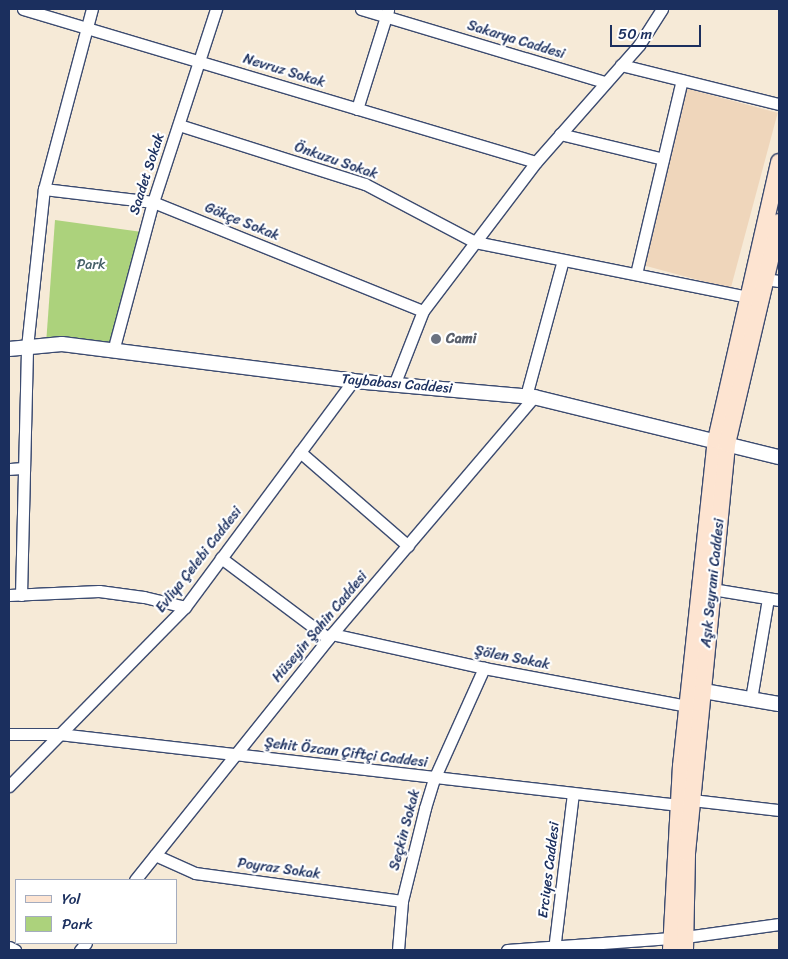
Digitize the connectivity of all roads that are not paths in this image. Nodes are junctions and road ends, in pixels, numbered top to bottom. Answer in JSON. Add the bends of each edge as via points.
{"nodes":[{"id":1,"x":23,"y":9,"type":"edge"},
{"id":2,"x":92,"y":9,"type":"edge"},
{"id":3,"x":216,"y":9,"type":"edge"},
{"id":4,"x":361,"y":9,"type":"edge"},
{"id":5,"x":662,"y":9,"type":"edge"},
{"id":6,"x":387,"y":12,"type":"edge"},
{"id":7,"x":86,"y":27,"type":"junction"},
{"id":8,"x":200,"y":61,"type":"junction"},
{"id":9,"x":621,"y":65,"type":"junction"},
{"id":10,"x":682,"y":80,"type":"junction"},
{"id":11,"x":606,"y":82,"type":"junction"},
{"id":12,"x":779,"y":104,"type":"edge"},
{"id":13,"x":357,"y":109,"type":"junction"},
{"id":14,"x":179,"y":125,"type":"junction"},
{"id":15,"x":560,"y":134,"type":"junction"},
{"id":16,"x":663,"y":159,"type":"junction"},
{"id":17,"x":536,"y":162,"type":"junction"},
{"id":18,"x":779,"y":162,"type":"edge"},
{"id":19,"x":44,"y":189,"type":"junction"},
{"id":20,"x":153,"y":202,"type":"junction"},
{"id":21,"x":779,"y":222,"type":"edge"},
{"id":22,"x":476,"y":242,"type":"junction"},
{"id":23,"x":563,"y":260,"type":"junction"},
{"id":24,"x":636,"y":274,"type":"junction"},
{"id":25,"x":772,"y":280,"type":"edge"},
{"id":26,"x":748,"y":297,"type":"junction"},
{"id":27,"x":423,"y":311,"type":"junction"},
{"id":28,"x":27,"y":347,"type":"junction"},
{"id":29,"x":9,"y":349,"type":"edge"},
{"id":30,"x":113,"y":351,"type":"junction"},
{"id":31,"x":353,"y":381,"type":"junction"},
{"id":32,"x":394,"y":384,"type":"junction"},
{"id":33,"x":530,"y":397,"type":"junction"},
{"id":34,"x":721,"y":442,"type":"junction"},
{"id":35,"x":300,"y":452,"type":"junction"},
{"id":36,"x":779,"y":457,"type":"edge"},
{"id":37,"x":24,"y":468,"type":"junction"},
{"id":38,"x":9,"y":470,"type":"edge"},
{"id":39,"x":408,"y":546,"type":"junction"},
{"id":40,"x":221,"y":558,"type":"junction"},
{"id":41,"x":712,"y":589,"type":"junction"},
{"id":42,"x":15,"y":595,"type":"edge"},
{"id":43,"x":774,"y":599,"type":"edge"},
{"id":44,"x":185,"y":607,"type":"junction"},
{"id":45,"x":330,"y":636,"type":"junction"},
{"id":46,"x":484,"y":668,"type":"junction"},
{"id":47,"x":696,"y":689,"type":"junction"},
{"id":48,"x":751,"y":699,"type":"junction"},
{"id":49,"x":779,"y":704,"type":"edge"},
{"id":50,"x":694,"y":707,"type":"junction"},
{"id":51,"x":9,"y":734,"type":"edge"},
{"id":52,"x":59,"y":734,"type":"junction"},
{"id":53,"x":234,"y":755,"type":"junction"},
{"id":54,"x":434,"y":779,"type":"junction"},
{"id":55,"x":9,"y":786,"type":"edge"},
{"id":56,"x":573,"y":794,"type":"junction"},
{"id":57,"x":686,"y":803,"type":"junction"},
{"id":58,"x":779,"y":810,"type":"edge"},
{"id":59,"x":155,"y":855,"type":"junction"},
{"id":60,"x":136,"y":879,"type":"edge"},
{"id":61,"x":402,"y":901,"type":"junction"},
{"id":62,"x":779,"y":924,"type":"edge"},
{"id":63,"x":678,"y":944,"type":"edge"},
{"id":64,"x":9,"y":947,"type":"edge"},
{"id":65,"x":554,"y":949,"type":"edge"},
{"id":66,"x":15,"y":950,"type":"edge"},
{"id":67,"x":398,"y":950,"type":"edge"},
{"id":68,"x":507,"y":950,"type":"edge"}],
"edges":[{"from":1,"to":7,"type":"street","name":"Nevruz Sokak"},
{"from":2,"to":7,"type":"street"},
{"from":3,"to":8,"type":"street","name":"Saadet Sokak"},
{"from":4,"to":6,"type":"street","name":"Sakarya Caddesi"},
{"from":5,"to":9,"type":"street","via":[[648,34]]},
{"from":6,"to":11,"type":"street","name":"Sakarya Caddesi"},
{"from":6,"to":13,"type":"street"},
{"from":7,"to":8,"type":"street","name":"Nevruz Sokak"},
{"from":7,"to":19,"type":"street"},
{"from":8,"to":13,"type":"street","name":"Nevruz Sokak"},
{"from":8,"to":14,"type":"street","name":"Saadet Sokak"},
{"from":9,"to":10,"type":"street"},
{"from":9,"to":11,"type":"street"},
{"from":10,"to":12,"type":"street"},
{"from":10,"to":16,"type":"street"},
{"from":11,"to":15,"type":"street"},
{"from":13,"to":17,"type":"street","name":"Nevruz Sokak"},
{"from":14,"to":20,"type":"street","name":"Saadet Sokak"},
{"from":14,"to":22,"type":"street","name":"Önkuzu Sokak","via":[[365,184]]},
{"from":15,"to":16,"type":"street"},
{"from":15,"to":17,"type":"street"},
{"from":16,"to":24,"type":"street"},
{"from":17,"to":22,"type":"street"},
{"from":18,"to":26,"type":"main road"},
{"from":19,"to":20,"type":"street","name":"Gökçe Sokak"},
{"from":19,"to":28,"type":"street"},
{"from":20,"to":27,"type":"street","name":"Gökçe Sokak"},
{"from":20,"to":30,"type":"street","name":"Saadet Sokak"},
{"from":21,"to":25,"type":"main road","name":"Aşık Seyrani Caddesi"},
{"from":22,"to":23,"type":"street","name":"Önkuzu Sokak"},
{"from":22,"to":27,"type":"street"},
{"from":23,"to":24,"type":"street","name":"Önkuzu Sokak"},
{"from":23,"to":33,"type":"street"},
{"from":24,"to":26,"type":"street","name":"Önkuzu Sokak"},
{"from":25,"to":34,"type":"main road","name":"Aşık Seyrani Caddesi"},
{"from":26,"to":34,"type":"main road"},
{"from":27,"to":32,"type":"street"},
{"from":28,"to":29,"type":"street","name":"Taybabası Caddesi"},
{"from":28,"to":30,"type":"street","name":"Taybabası Caddesi","via":[[62,344]]},
{"from":28,"to":37,"type":"street"},
{"from":30,"to":31,"type":"street","name":"Taybabası Caddesi"},
{"from":31,"to":32,"type":"street","name":"Taybabası Caddesi"},
{"from":31,"to":35,"type":"street","name":"Evliya Çelebi Caddesi"},
{"from":32,"to":33,"type":"street","name":"Taybabası Caddesi"},
{"from":33,"to":34,"type":"street","name":"Taybabası Caddesi"},
{"from":33,"to":39,"type":"street","name":"Hüseyin Şahin Caddesi"},
{"from":34,"to":36,"type":"street","name":"Taybabası Caddesi"},
{"from":34,"to":41,"type":"main road","name":"Aşık Seyrani Caddesi"},
{"from":34,"to":47,"type":"main road"},
{"from":35,"to":39,"type":"street"},
{"from":35,"to":40,"type":"street","name":"Evliya Çelebi Caddesi"},
{"from":37,"to":38,"type":"street"},
{"from":37,"to":42,"type":"street"},
{"from":39,"to":45,"type":"street","name":"Hüseyin Şahin Caddesi"},
{"from":40,"to":44,"type":"street","name":"Evliya Çelebi Caddesi"},
{"from":40,"to":45,"type":"street"},
{"from":41,"to":43,"type":"street"},
{"from":41,"to":47,"type":"main road","name":"Aşık Seyrani Caddesi"},
{"from":42,"to":44,"type":"street","via":[[99,591]]},
{"from":43,"to":48,"type":"street"},
{"from":44,"to":52,"type":"street","name":"Evliya Çelebi Caddesi"},
{"from":45,"to":46,"type":"street","name":"Şölen Sokak"},
{"from":45,"to":53,"type":"street","name":"Hüseyin Şahin Caddesi"},
{"from":46,"to":50,"type":"street","name":"Şölen Sokak"},
{"from":46,"to":54,"type":"street","name":"Seçkin Sokak"},
{"from":47,"to":48,"type":"street"},
{"from":47,"to":50,"type":"main road","name":"Aşık Seyrani Caddesi"},
{"from":48,"to":49,"type":"street"},
{"from":50,"to":57,"type":"main road","name":"Aşık Seyrani Caddesi"},
{"from":51,"to":52,"type":"street","name":"Şehit Özcan Çiftçi Caddesi"},
{"from":52,"to":53,"type":"street","name":"Şehit Özcan Çiftçi Caddesi"},
{"from":52,"to":55,"type":"street","name":"Evliya Çelebi Caddesi"},
{"from":53,"to":54,"type":"street","name":"Şehit Özcan Çiftçi Caddesi"},
{"from":53,"to":59,"type":"street","name":"Hüseyin Şahin Caddesi"},
{"from":54,"to":56,"type":"street","name":"Şehit Özcan Çiftçi Caddesi"},
{"from":54,"to":61,"type":"street","name":"Seçkin Sokak"},
{"from":56,"to":57,"type":"street","name":"Şehit Özcan Çiftçi Caddesi"},
{"from":56,"to":65,"type":"street","name":"Erciyes Caddesi"},
{"from":57,"to":58,"type":"street","name":"Şehit Özcan Çiftçi Caddesi"},
{"from":57,"to":63,"type":"main road","name":"Aşık Seyrani Caddesi"},
{"from":59,"to":60,"type":"street","name":"Hüseyin Şahin Caddesi"},
{"from":59,"to":61,"type":"street","name":"Poyraz Sokak","via":[[196,873]]},
{"from":61,"to":67,"type":"street","name":"Seçkin Sokak"},
{"from":62,"to":63,"type":"street"},
{"from":63,"to":65,"type":"street"},
{"from":64,"to":66,"type":"street"},
{"from":65,"to":68,"type":"street"}]}
